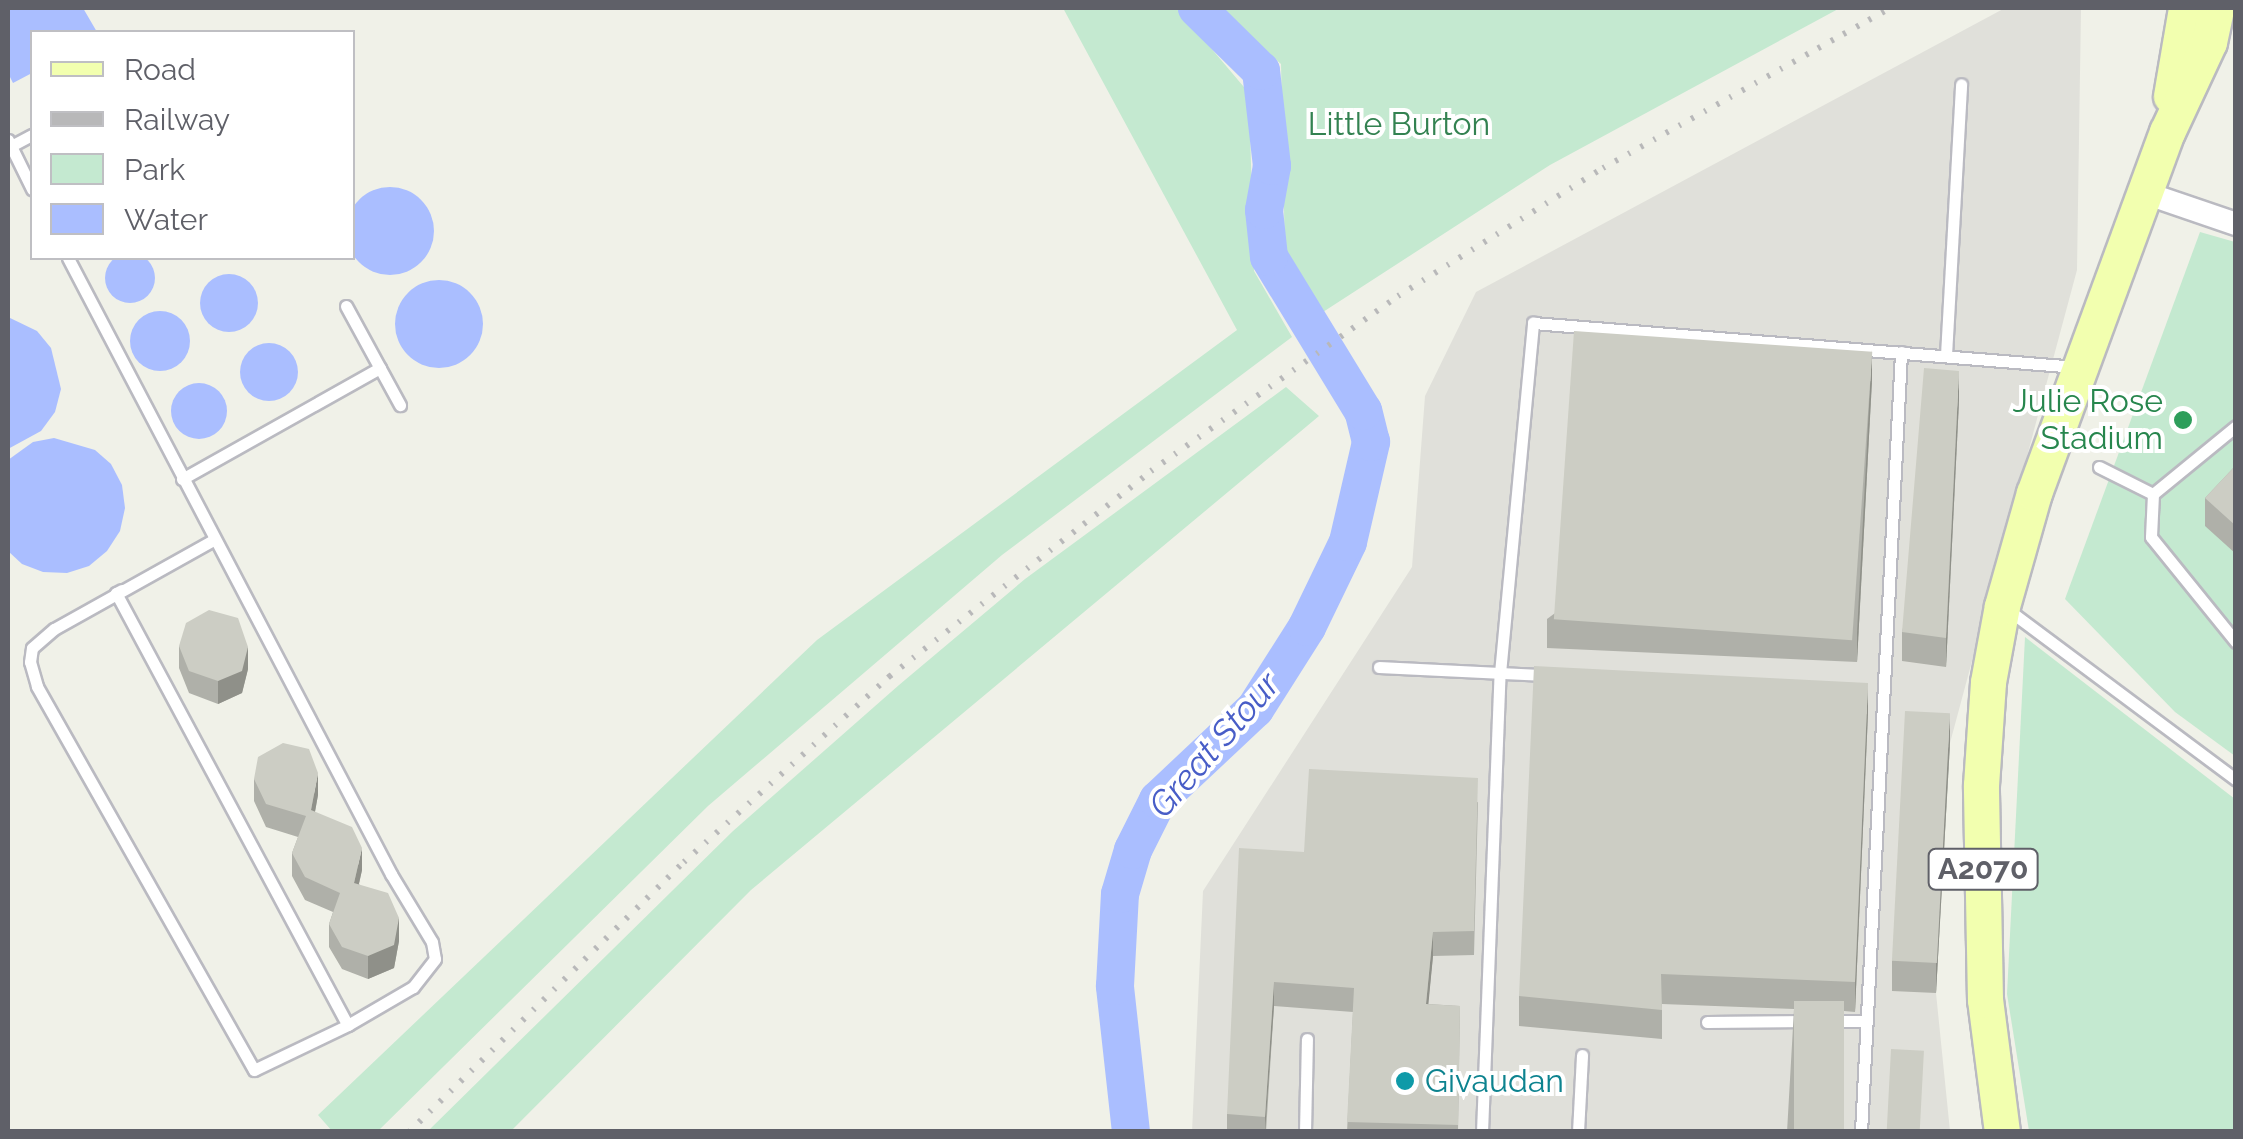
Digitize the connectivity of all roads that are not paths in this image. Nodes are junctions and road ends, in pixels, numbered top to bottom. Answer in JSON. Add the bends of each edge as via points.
{"nodes":[{"id":1,"x":2186,"y":8,"type":"edge"},
{"id":2,"x":2216,"y":8,"type":"edge"},
{"id":3,"x":1961,"y":84,"type":"dead end"},
{"id":4,"x":2167,"y":132,"type":"junction"},
{"id":5,"x":9,"y":143,"type":"edge"},
{"id":6,"x":30,"y":185,"type":"edge"},
{"id":7,"x":2145,"y":193,"type":"junction"},
{"id":8,"x":2236,"y":224,"type":"edge"},
{"id":9,"x":69,"y":260,"type":"edge"},
{"id":10,"x":346,"y":306,"type":"dead end"},
{"id":11,"x":1902,"y":352,"type":"junction"},
{"id":12,"x":1946,"y":355,"type":"junction"},
{"id":13,"x":380,"y":368,"type":"junction"},
{"id":14,"x":2082,"y":368,"type":"junction"},
{"id":15,"x":400,"y":405,"type":"dead end"},
{"id":16,"x":2236,"y":426,"type":"edge"},
{"id":17,"x":2099,"y":467,"type":"dead end"},
{"id":18,"x":182,"y":479,"type":"junction"},
{"id":19,"x":2153,"y":494,"type":"junction"},
{"id":20,"x":213,"y":540,"type":"junction"},
{"id":21,"x":116,"y":593,"type":"junction"},
{"id":22,"x":2002,"y":606,"type":"junction"},
{"id":23,"x":2236,"y":642,"type":"edge"},
{"id":24,"x":1379,"y":667,"type":"dead end"},
{"id":25,"x":1500,"y":672,"type":"junction"},
{"id":26,"x":1558,"y":676,"type":"edge"},
{"id":27,"x":1865,"y":692,"type":"edge"},
{"id":28,"x":1884,"y":692,"type":"junction"},
{"id":29,"x":2236,"y":780,"type":"edge"},
{"id":30,"x":1867,"y":1021,"type":"junction"},
{"id":31,"x":1707,"y":1022,"type":"dead end"},
{"id":32,"x":348,"y":1025,"type":"junction"},
{"id":33,"x":1307,"y":1038,"type":"dead end"},
{"id":34,"x":1582,"y":1056,"type":"dead end"},
{"id":35,"x":1306,"y":1132,"type":"edge"},
{"id":36,"x":1482,"y":1132,"type":"edge"},
{"id":37,"x":1578,"y":1132,"type":"edge"},
{"id":38,"x":1861,"y":1132,"type":"edge"},
{"id":39,"x":2002,"y":1132,"type":"edge"}],
"edges":[{"from":1,"to":4,"type":"main road","number":"A2070"},
{"from":2,"to":4,"type":"main road","number":"A2070","via":[[2208,42]]},
{"from":3,"to":12,"type":"lane"},
{"from":4,"to":7,"type":"main road","number":"A2070"},
{"from":5,"to":6,"type":"lane"},
{"from":7,"to":8,"type":"street"},
{"from":7,"to":14,"type":"main road","number":"A2070"},
{"from":9,"to":18,"type":"lane"},
{"from":10,"to":13,"type":"lane"},
{"from":11,"to":12,"type":"lane"},
{"from":11,"to":25,"type":"lane","via":[[1533,323]]},
{"from":11,"to":28,"type":"lane"},
{"from":12,"to":14,"type":"lane"},
{"from":13,"to":15,"type":"lane"},
{"from":13,"to":18,"type":"lane"},
{"from":14,"to":22,"type":"main road","number":"A2070","via":[[2012,560]]},
{"from":16,"to":19,"type":"lane"},
{"from":17,"to":19,"type":"lane"},
{"from":18,"to":20,"type":"lane"},
{"from":19,"to":23,"type":"lane","via":[[2151,537]]},
{"from":20,"to":21,"type":"lane"},
{"from":20,"to":32,"type":"lane","via":[[432,942],[435,959],[413,987]]},
{"from":21,"to":32,"type":"lane"},
{"from":21,"to":32,"type":"lane","via":[[32,648],[37,686],[254,1070]]},
{"from":22,"to":29,"type":"lane"},
{"from":22,"to":39,"type":"main road","number":"A2070","via":[[1981,784],[1985,1000]]},
{"from":24,"to":25,"type":"lane"},
{"from":25,"to":26,"type":"lane"},
{"from":25,"to":36,"type":"lane"},
{"from":27,"to":28,"type":"lane"},
{"from":28,"to":30,"type":"lane"},
{"from":30,"to":31,"type":"lane"},
{"from":30,"to":38,"type":"lane"},
{"from":33,"to":35,"type":"lane"},
{"from":34,"to":37,"type":"lane"}]}
